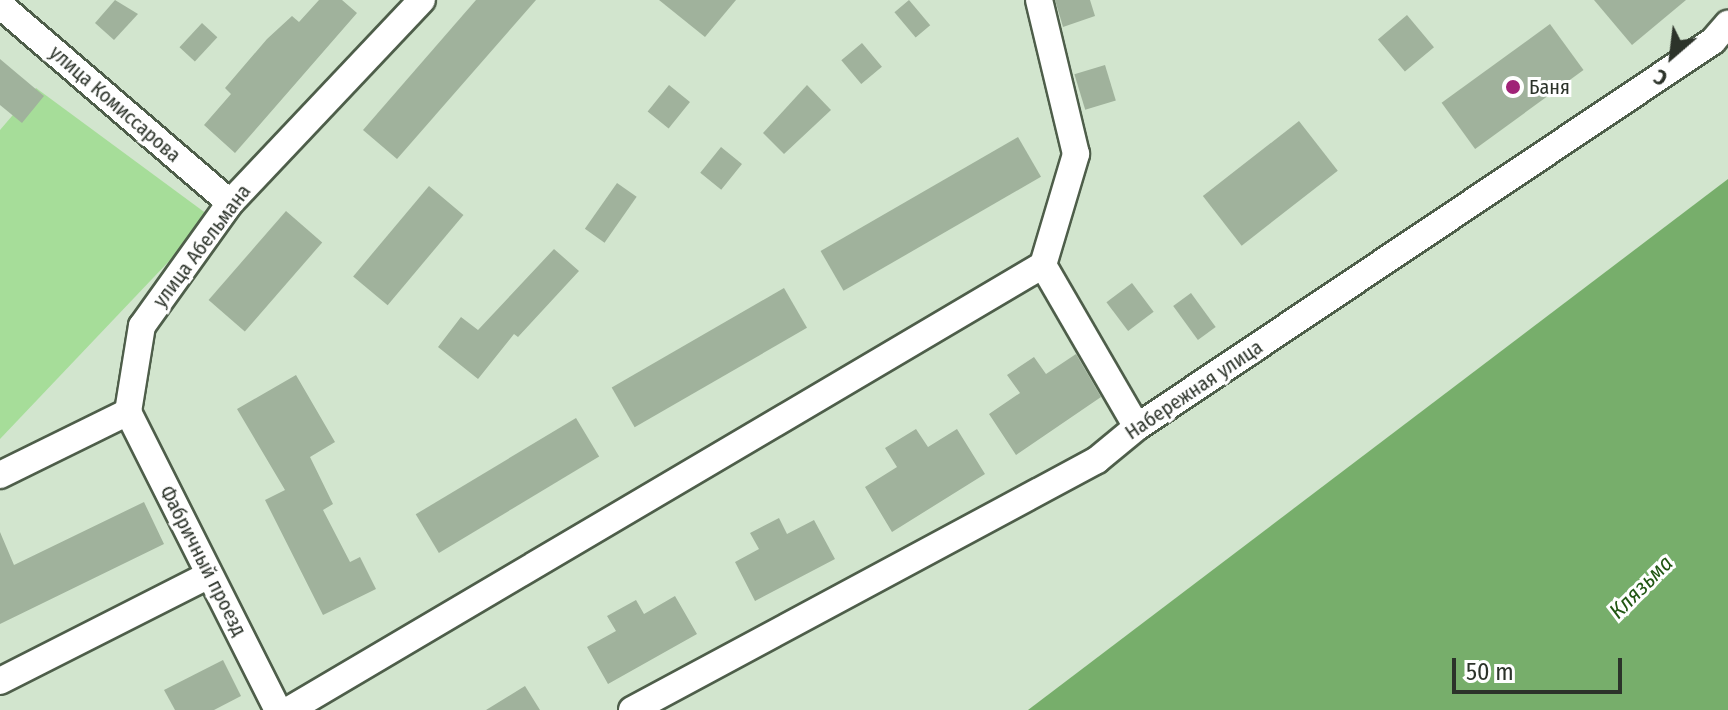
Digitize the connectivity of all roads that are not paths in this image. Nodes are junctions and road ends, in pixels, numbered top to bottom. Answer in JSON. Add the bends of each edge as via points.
{"nodes":[{"id":1,"x":422,"y":0,"type":"edge"},
{"id":2,"x":1039,"y":0,"type":"edge"},
{"id":3,"x":0,"y":5,"type":"edge"},
{"id":4,"x":1728,"y":24,"type":"edge"},
{"id":5,"x":230,"y":203,"type":"junction"},
{"id":6,"x":1043,"y":265,"type":"junction"},
{"id":7,"x":128,"y":412,"type":"junction"},
{"id":8,"x":1137,"y":427,"type":"junction"},
{"id":9,"x":3,"y":473,"type":"edge"},
{"id":10,"x":209,"y":575,"type":"junction"},
{"id":11,"x":0,"y":681,"type":"edge"},
{"id":12,"x":278,"y":710,"type":"edge"},
{"id":13,"x":289,"y":710,"type":"edge"},
{"id":14,"x":632,"y":710,"type":"edge"}],
"edges":[{"from":1,"to":5,"type":"street","name":"улица Абельмана"},
{"from":2,"to":6,"type":"street","via":[[1076,154]]},
{"from":3,"to":5,"type":"street","name":"улица Комиссарова"},
{"from":4,"to":8,"type":"street","name":"Набережная улица","via":[[1713,41]]},
{"from":5,"to":7,"type":"street","name":"улица Абельмана","via":[[142,326]]},
{"from":6,"to":8,"type":"street"},
{"from":6,"to":13,"type":"street"},
{"from":7,"to":9,"type":"street"},
{"from":7,"to":10,"type":"street","name":"Фабричный проезд"},
{"from":8,"to":14,"type":"street","name":"Набережная улица","via":[[1097,460]]},
{"from":10,"to":11,"type":"street"},
{"from":10,"to":12,"type":"street","name":"Фабричный проезд"}]}
